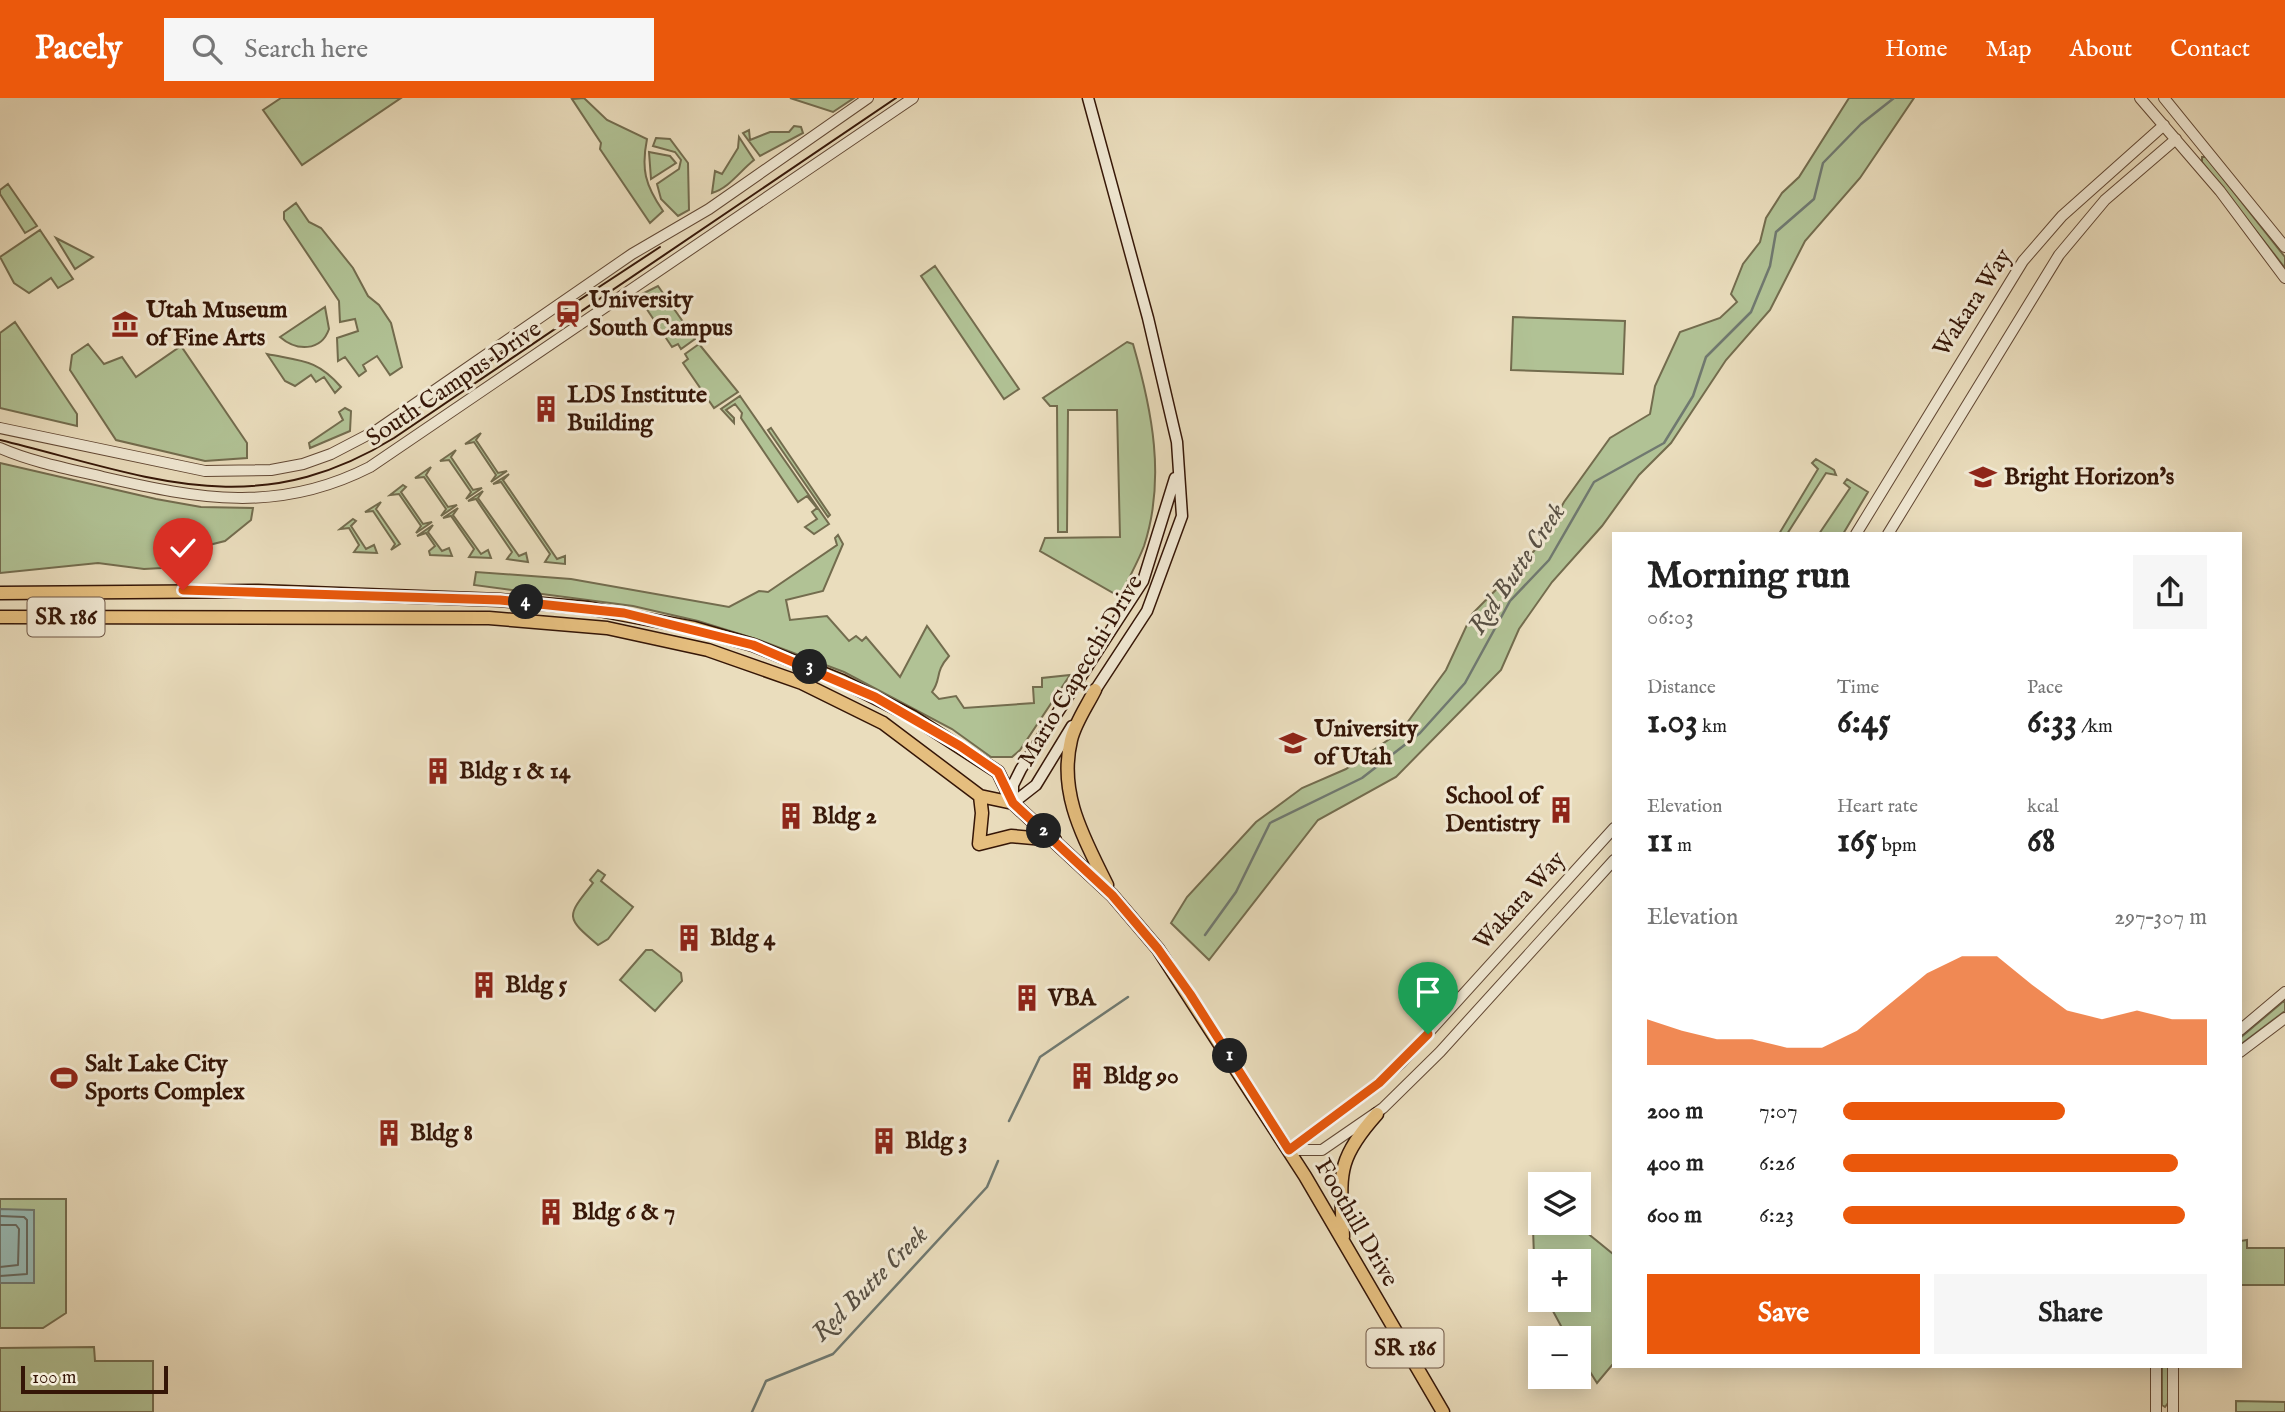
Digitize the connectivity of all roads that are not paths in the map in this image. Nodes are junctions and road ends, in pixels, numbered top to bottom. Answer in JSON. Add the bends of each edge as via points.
{"nodes":[{"id":1,"x":869,"y":98,"type":"edge"},
{"id":2,"x":913,"y":98,"type":"edge"},
{"id":3,"x":1088,"y":98,"type":"edge"},
{"id":4,"x":2140,"y":98,"type":"edge"},
{"id":5,"x":2164,"y":98,"type":"edge"},
{"id":6,"x":2164,"y":125,"type":"junction"},
{"id":7,"x":2176,"y":139,"type":"junction"},
{"id":8,"x":2285,"y":247,"type":"edge"},
{"id":9,"x":2285,"y":278,"type":"edge"},
{"id":10,"x":0,"y":428,"type":"edge"},
{"id":11,"x":0,"y":448,"type":"edge"},
{"id":12,"x":0,"y":454,"type":"edge"},
{"id":13,"x":17,"y":456,"type":"junction"},
{"id":14,"x":1177,"y":472,"type":"junction"},
{"id":15,"x":1857,"y":532,"type":"edge"},
{"id":16,"x":1889,"y":532,"type":"edge"},
{"id":17,"x":0,"y":593,"type":"edge"},
{"id":18,"x":361,"y":594,"type":"junction"},
{"id":19,"x":349,"y":617,"type":"junction"},
{"id":20,"x":0,"y":618,"type":"edge"},
{"id":21,"x":1095,"y":690,"type":"junction"},
{"id":22,"x":981,"y":796,"type":"junction"},
{"id":23,"x":1013,"y":803,"type":"junction"},
{"id":24,"x":1612,"y":830,"type":"edge"},
{"id":25,"x":1055,"y":840,"type":"junction"},
{"id":26,"x":1612,"y":862,"type":"edge"},
{"id":27,"x":1112,"y":895,"type":"junction"},
{"id":28,"x":2285,"y":992,"type":"edge"},
{"id":29,"x":2285,"y":1018,"type":"edge"},
{"id":30,"x":2242,"y":1028,"type":"edge"},
{"id":31,"x":2242,"y":1050,"type":"edge"},
{"id":32,"x":1377,"y":1114,"type":"junction"},
{"id":33,"x":1289,"y":1150,"type":"junction"},
{"id":34,"x":1344,"y":1241,"type":"junction"},
{"id":35,"x":2156,"y":1368,"type":"edge"},
{"id":36,"x":2173,"y":1368,"type":"edge"},
{"id":37,"x":1443,"y":1412,"type":"edge"},
{"id":38,"x":2156,"y":1412,"type":"edge"},
{"id":39,"x":2173,"y":1412,"type":"edge"}],
"edges":[{"from":1,"to":10,"type":"street","name":"South Campus Drive","via":[[377,430],[331,454],[271,470],[205,471]]},
{"from":2,"to":13,"type":"street","name":"South Campus Drive","via":[[348,478],[284,496],[210,498]]},
{"from":3,"to":14,"type":"main road","name":"Mario Capecchi Drive","via":[[1148,318],[1177,442]]},
{"from":4,"to":6,"type":"street"},
{"from":5,"to":8,"type":"street"},
{"from":6,"to":7,"type":"street"},
{"from":6,"to":15,"type":"street","name":"Wakara Way","via":[[2062,216],[2023,261]]},
{"from":7,"to":9,"type":"street"},
{"from":7,"to":16,"type":"street","name":"Wakara Way","via":[[2105,200],[2059,255]]},
{"from":11,"to":13,"type":"street","name":"South Campus Drive"},
{"from":12,"to":13,"type":"street"},
{"from":14,"to":21,"type":"main road","name":"Mario Capecchi Drive","via":[[1182,516],[1160,582],[1147,611]]},
{"from":14,"to":23,"type":"main road","name":"Mario Capecchi Drive","via":[[1143,581],[1021,769],[1013,785]]},
{"from":17,"to":18,"type":"main road","number":"SR 186","via":[[183,590]]},
{"from":18,"to":19,"type":"main road"},
{"from":18,"to":23,"type":"main road","name":"Foothill Drive","number":"SR 186","via":[[548,604],[624,613],[694,628],[782,656],[875,697],[960,746],[998,772]]},
{"from":19,"to":20,"type":"main road","number":"SR 186"},
{"from":19,"to":22,"type":"main road","name":"Foothill Drive","number":"SR 186","via":[[555,622],[708,650],[802,683],[883,723]]},
{"from":21,"to":23,"type":"main road","name":"Mario Capecchi Drive","via":[[1036,785]]},
{"from":21,"to":27,"type":"main road","via":[[1072,737],[1068,794],[1081,833]]},
{"from":22,"to":23,"type":"main road","name":"Foothill Drive","number":"SR 186"},
{"from":22,"to":25,"type":"main road","via":[[979,844],[1011,836]]},
{"from":23,"to":25,"type":"main road","name":"Foothill Drive","number":"SR 186"},
{"from":24,"to":33,"type":"street","name":"Wakara Way","via":[[1401,1063]]},
{"from":25,"to":27,"type":"main road","name":"Foothill Drive","number":"SR 186"},
{"from":26,"to":32,"type":"street","name":"Wakara Way","via":[[1427,1067]]},
{"from":27,"to":33,"type":"main road","name":"Foothill Drive","number":"SR 186","via":[[1190,994]]},
{"from":28,"to":30,"type":"street"},
{"from":29,"to":31,"type":"street"},
{"from":32,"to":33,"type":"street","name":"Wakara Way","via":[[1322,1150]]},
{"from":32,"to":34,"type":"main road","via":[[1350,1146],[1343,1162]]},
{"from":33,"to":34,"type":"main road","name":"Foothill Drive","number":"SR 186"},
{"from":34,"to":37,"type":"main road","name":"Foothill Drive","number":"SR 186"},
{"from":35,"to":38,"type":"street"},
{"from":36,"to":39,"type":"street"}]}
